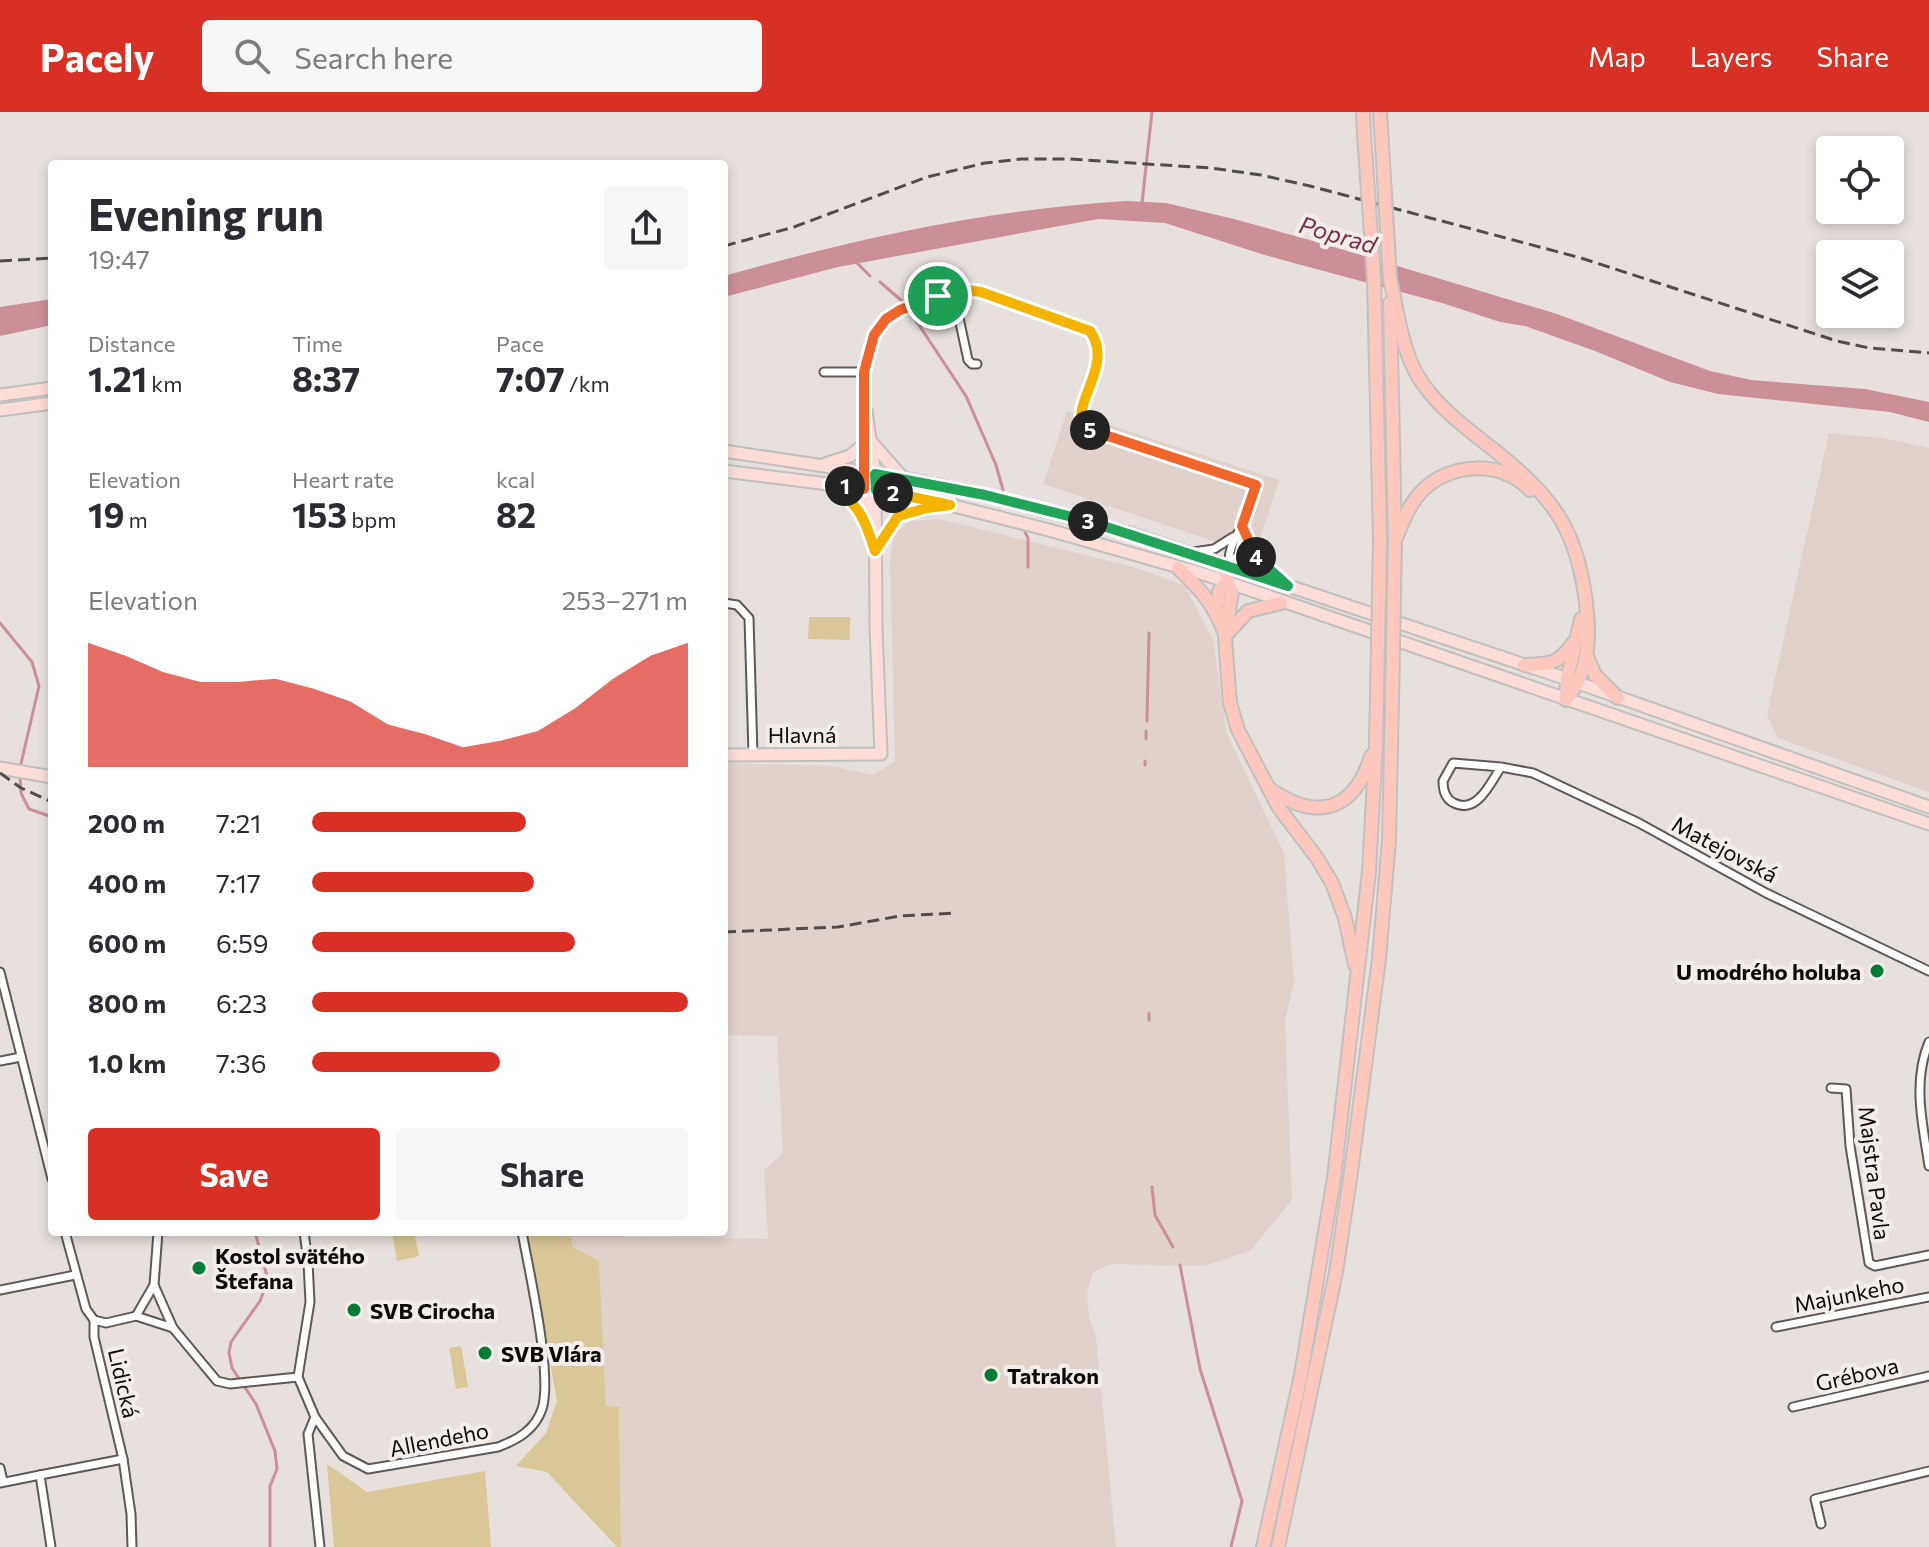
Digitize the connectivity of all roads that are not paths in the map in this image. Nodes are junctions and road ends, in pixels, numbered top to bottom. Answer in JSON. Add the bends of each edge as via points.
{"nodes":[{"id":1,"x":1363,"y":112,"type":"edge"},
{"id":2,"x":1380,"y":112,"type":"edge"},
{"id":3,"x":1390,"y":279,"type":"junction"},
{"id":4,"x":950,"y":294,"type":"junction"},
{"id":5,"x":977,"y":364,"type":"dead end"},
{"id":6,"x":824,"y":372,"type":"dead end"},
{"id":7,"x":864,"y":372,"type":"junction"},
{"id":8,"x":48,"y":389,"type":"edge"},
{"id":9,"x":0,"y":395,"type":"edge"},
{"id":10,"x":48,"y":404,"type":"edge"},
{"id":11,"x":0,"y":410,"type":"edge"},
{"id":12,"x":866,"y":411,"type":"joint"},
{"id":13,"x":868,"y":445,"type":"junction"},
{"id":14,"x":728,"y":452,"type":"edge"},
{"id":15,"x":820,"y":465,"type":"junction"},
{"id":16,"x":728,"y":471,"type":"edge"},
{"id":17,"x":869,"y":473,"type":"junction"},
{"id":18,"x":904,"y":478,"type":"junction"},
{"id":19,"x":830,"y":484,"type":"junction"},
{"id":20,"x":870,"y":489,"type":"junction"},
{"id":21,"x":950,"y":505,"type":"junction"},
{"id":22,"x":1242,"y":526,"type":"junction"},
{"id":23,"x":868,"y":529,"type":"junction"},
{"id":24,"x":1235,"y":536,"type":"junction"},
{"id":25,"x":1395,"y":540,"type":"junction"},
{"id":26,"x":875,"y":551,"type":"junction"},
{"id":27,"x":1190,"y":552,"type":"junction"},
{"id":28,"x":1229,"y":565,"type":"junction"},
{"id":29,"x":1178,"y":568,"type":"junction"},
{"id":30,"x":1227,"y":582,"type":"junction"},
{"id":31,"x":1288,"y":586,"type":"junction"},
{"id":32,"x":1281,"y":603,"type":"junction"},
{"id":33,"x":728,"y":604,"type":"edge"},
{"id":34,"x":1217,"y":613,"type":"junction"},
{"id":35,"x":1578,"y":636,"type":"junction"},
{"id":36,"x":1225,"y":637,"type":"junction"},
{"id":37,"x":1586,"y":653,"type":"junction"},
{"id":38,"x":1524,"y":665,"type":"junction"},
{"id":39,"x":1573,"y":681,"type":"junction"},
{"id":40,"x":1618,"y":698,"type":"junction"},
{"id":41,"x":1566,"y":700,"type":"junction"},
{"id":42,"x":1376,"y":742,"type":"junction"},
{"id":43,"x":753,"y":754,"type":"junction"},
{"id":44,"x":728,"y":755,"type":"edge"},
{"id":45,"x":1501,"y":767,"type":"junction"},
{"id":46,"x":6,"y":769,"type":"edge"},
{"id":47,"x":48,"y":777,"type":"edge"},
{"id":48,"x":1268,"y":788,"type":"junction"},
{"id":49,"x":1929,"y":807,"type":"edge"},
{"id":50,"x":1929,"y":824,"type":"edge"},
{"id":51,"x":1929,"y":971,"type":"edge"},
{"id":52,"x":0,"y":972,"type":"edge"},
{"id":53,"x":1358,"y":981,"type":"junction"},
{"id":54,"x":1929,"y":1042,"type":"edge"},
{"id":55,"x":21,"y":1057,"type":"junction"},
{"id":56,"x":0,"y":1061,"type":"edge"},
{"id":57,"x":1831,"y":1088,"type":"dead end"},
{"id":58,"x":48,"y":1163,"type":"edge"},
{"id":59,"x":1929,"y":1166,"type":"edge"},
{"id":60,"x":66,"y":1236,"type":"edge"},
{"id":61,"x":158,"y":1236,"type":"edge"},
{"id":62,"x":305,"y":1236,"type":"edge"},
{"id":63,"x":523,"y":1236,"type":"edge"},
{"id":64,"x":1929,"y":1255,"type":"edge"},
{"id":65,"x":75,"y":1275,"type":"junction"},
{"id":66,"x":154,"y":1285,"type":"junction"},
{"id":67,"x":0,"y":1290,"type":"edge"},
{"id":68,"x":1929,"y":1297,"type":"edge"},
{"id":69,"x":136,"y":1316,"type":"junction"},
{"id":70,"x":94,"y":1320,"type":"junction"},
{"id":71,"x":1776,"y":1327,"type":"dead end"},
{"id":72,"x":173,"y":1328,"type":"junction"},
{"id":73,"x":1929,"y":1376,"type":"edge"},
{"id":74,"x":298,"y":1377,"type":"junction"},
{"id":75,"x":1793,"y":1407,"type":"dead end"},
{"id":76,"x":315,"y":1417,"type":"junction"},
{"id":77,"x":123,"y":1459,"type":"junction"},
{"id":78,"x":0,"y":1468,"type":"edge"},
{"id":79,"x":1929,"y":1471,"type":"edge"},
{"id":80,"x":40,"y":1475,"type":"junction"},
{"id":81,"x":2,"y":1482,"type":"edge"},
{"id":82,"x":1821,"y":1524,"type":"dead end"},
{"id":83,"x":51,"y":1547,"type":"edge"},
{"id":84,"x":132,"y":1547,"type":"edge"},
{"id":85,"x":320,"y":1547,"type":"edge"},
{"id":86,"x":1263,"y":1547,"type":"edge"},
{"id":87,"x":1278,"y":1547,"type":"edge"}],
"edges":[{"from":1,"to":42,"type":"highway","bridge":true,"via":[[1374,278],[1380,542]]},
{"from":2,"to":3,"type":"highway","bridge":true},
{"from":3,"to":25,"type":"highway"},
{"from":3,"to":37,"type":"highway","via":[[1409,360],[1420,380],[1455,419],[1548,499],[1568,531],[1584,585]]},
{"from":4,"to":5,"type":"street","via":[[968,360]]},
{"from":4,"to":7,"type":"street","via":[[919,301],[886,319],[874,335]]},
{"from":4,"to":22,"type":"street","via":[[981,292],[1090,331],[1099,343],[1100,358],[1082,423],[1256,485]]},
{"from":6,"to":7,"type":"street"},
{"from":7,"to":12,"type":"street"},
{"from":8,"to":9,"type":"main road"},
{"from":10,"to":11,"type":"main road"},
{"from":12,"to":13,"type":"main road"},
{"from":13,"to":15,"type":"main road"},
{"from":13,"to":17,"type":"main road"},
{"from":13,"to":18,"type":"main road"},
{"from":14,"to":15,"type":"main road"},
{"from":15,"to":17,"type":"main road"},
{"from":16,"to":19,"type":"main road"},
{"from":17,"to":18,"type":"main road"},
{"from":17,"to":20,"type":"main road"},
{"from":18,"to":27,"type":"main road","via":[[1014,502]]},
{"from":19,"to":20,"type":"main road"},
{"from":19,"to":23,"type":"main road","via":[[859,509]]},
{"from":20,"to":21,"type":"main road"},
{"from":20,"to":23,"type":"main road"},
{"from":20,"to":26,"type":"main road"},
{"from":21,"to":26,"type":"main road","via":[[898,516]]},
{"from":21,"to":29,"type":"main road"},
{"from":22,"to":24,"type":"street"},
{"from":22,"to":28,"type":"street","via":[[1238,555]]},
{"from":22,"to":31,"type":"street","via":[[1259,561]]},
{"from":23,"to":26,"type":"main road"},
{"from":24,"to":27,"type":"street","via":[[1214,549]]},
{"from":24,"to":28,"type":"street"},
{"from":25,"to":35,"type":"highway","via":[[1411,503],[1441,476],[1484,468],[1525,484],[1564,534],[1573,558],[1581,615]]},
{"from":25,"to":87,"type":"highway","bridge":true,"via":[[1389,840],[1379,959],[1336,1272]]},
{"from":26,"to":43,"type":"main road","name":"Hlavná","via":[[881,754]]},
{"from":27,"to":28,"type":"main road"},
{"from":28,"to":30,"type":"highway"},
{"from":28,"to":31,"type":"main road"},
{"from":29,"to":30,"type":"main road"},
{"from":29,"to":34,"type":"highway"},
{"from":30,"to":32,"type":"main road"},
{"from":30,"to":34,"type":"highway","via":[[1219,591]]},
{"from":30,"to":36,"type":"highway","via":[[1232,592]]},
{"from":31,"to":38,"type":"main road"},
{"from":32,"to":36,"type":"highway","via":[[1248,611]]},
{"from":32,"to":41,"type":"main road"},
{"from":33,"to":43,"type":"street","via":[[749,618]]},
{"from":34,"to":36,"type":"highway"},
{"from":35,"to":38,"type":"highway","via":[[1560,660]]},
{"from":35,"to":39,"type":"highway"},
{"from":36,"to":48,"type":"highway","via":[[1230,703],[1244,745]]},
{"from":37,"to":39,"type":"highway"},
{"from":37,"to":40,"type":"highway","via":[[1595,675]]},
{"from":38,"to":39,"type":"main road"},
{"from":39,"to":40,"type":"main road"},
{"from":39,"to":41,"type":"highway"},
{"from":40,"to":49,"type":"main road"},
{"from":41,"to":50,"type":"main road"},
{"from":42,"to":48,"type":"highway","via":[[1364,778],[1334,805],[1302,807]]},
{"from":42,"to":53,"type":"highway"},
{"from":43,"to":44,"type":"main road","name":"Hlavná"},
{"from":45,"to":45,"type":"street","name":"Matejovská","via":[[1453,763],[1443,781],[1448,799],[1466,806],[1477,801]]},
{"from":45,"to":51,"type":"street","name":"Matejovská","via":[[1533,773],[1639,823],[1766,893]]},
{"from":46,"to":47,"type":"main road"},
{"from":48,"to":53,"type":"highway","via":[[1332,883]]},
{"from":52,"to":55,"type":"street"},
{"from":53,"to":86,"type":"highway","via":[[1319,1273]]},
{"from":54,"to":59,"type":"street","via":[[1920,1108]]},
{"from":55,"to":56,"type":"street"},
{"from":55,"to":58,"type":"street"},
{"from":57,"to":64,"type":"street","name":"Majstra Pavla","via":[[1850,1088],[1850,1146],[1869,1263]]},
{"from":60,"to":65,"type":"street","name":"Lidická"},
{"from":61,"to":66,"type":"street"},
{"from":62,"to":74,"type":"street","via":[[310,1302]]},
{"from":63,"to":76,"type":"street","name":"Allendeho","via":[[545,1392],[542,1411],[529,1430],[498,1447],[368,1469],[343,1456]]},
{"from":65,"to":67,"type":"street"},
{"from":65,"to":70,"type":"street","name":"Lidická"},
{"from":66,"to":69,"type":"street"},
{"from":66,"to":72,"type":"street"},
{"from":68,"to":71,"type":"street","name":"Majunkeho"},
{"from":69,"to":70,"type":"street","via":[[106,1323]]},
{"from":69,"to":72,"type":"street"},
{"from":70,"to":77,"type":"street","name":"Lidická"},
{"from":72,"to":74,"type":"street","via":[[217,1381]]},
{"from":73,"to":75,"type":"street","name":"Grébova"},
{"from":74,"to":76,"type":"street","name":"Allendeho"},
{"from":76,"to":85,"type":"street","via":[[308,1434]]},
{"from":77,"to":80,"type":"street"},
{"from":77,"to":84,"type":"street","name":"Lidická"},
{"from":78,"to":81,"type":"street"},
{"from":79,"to":82,"type":"street","via":[[1815,1499]]},
{"from":80,"to":81,"type":"street"},
{"from":80,"to":83,"type":"street"}]}
